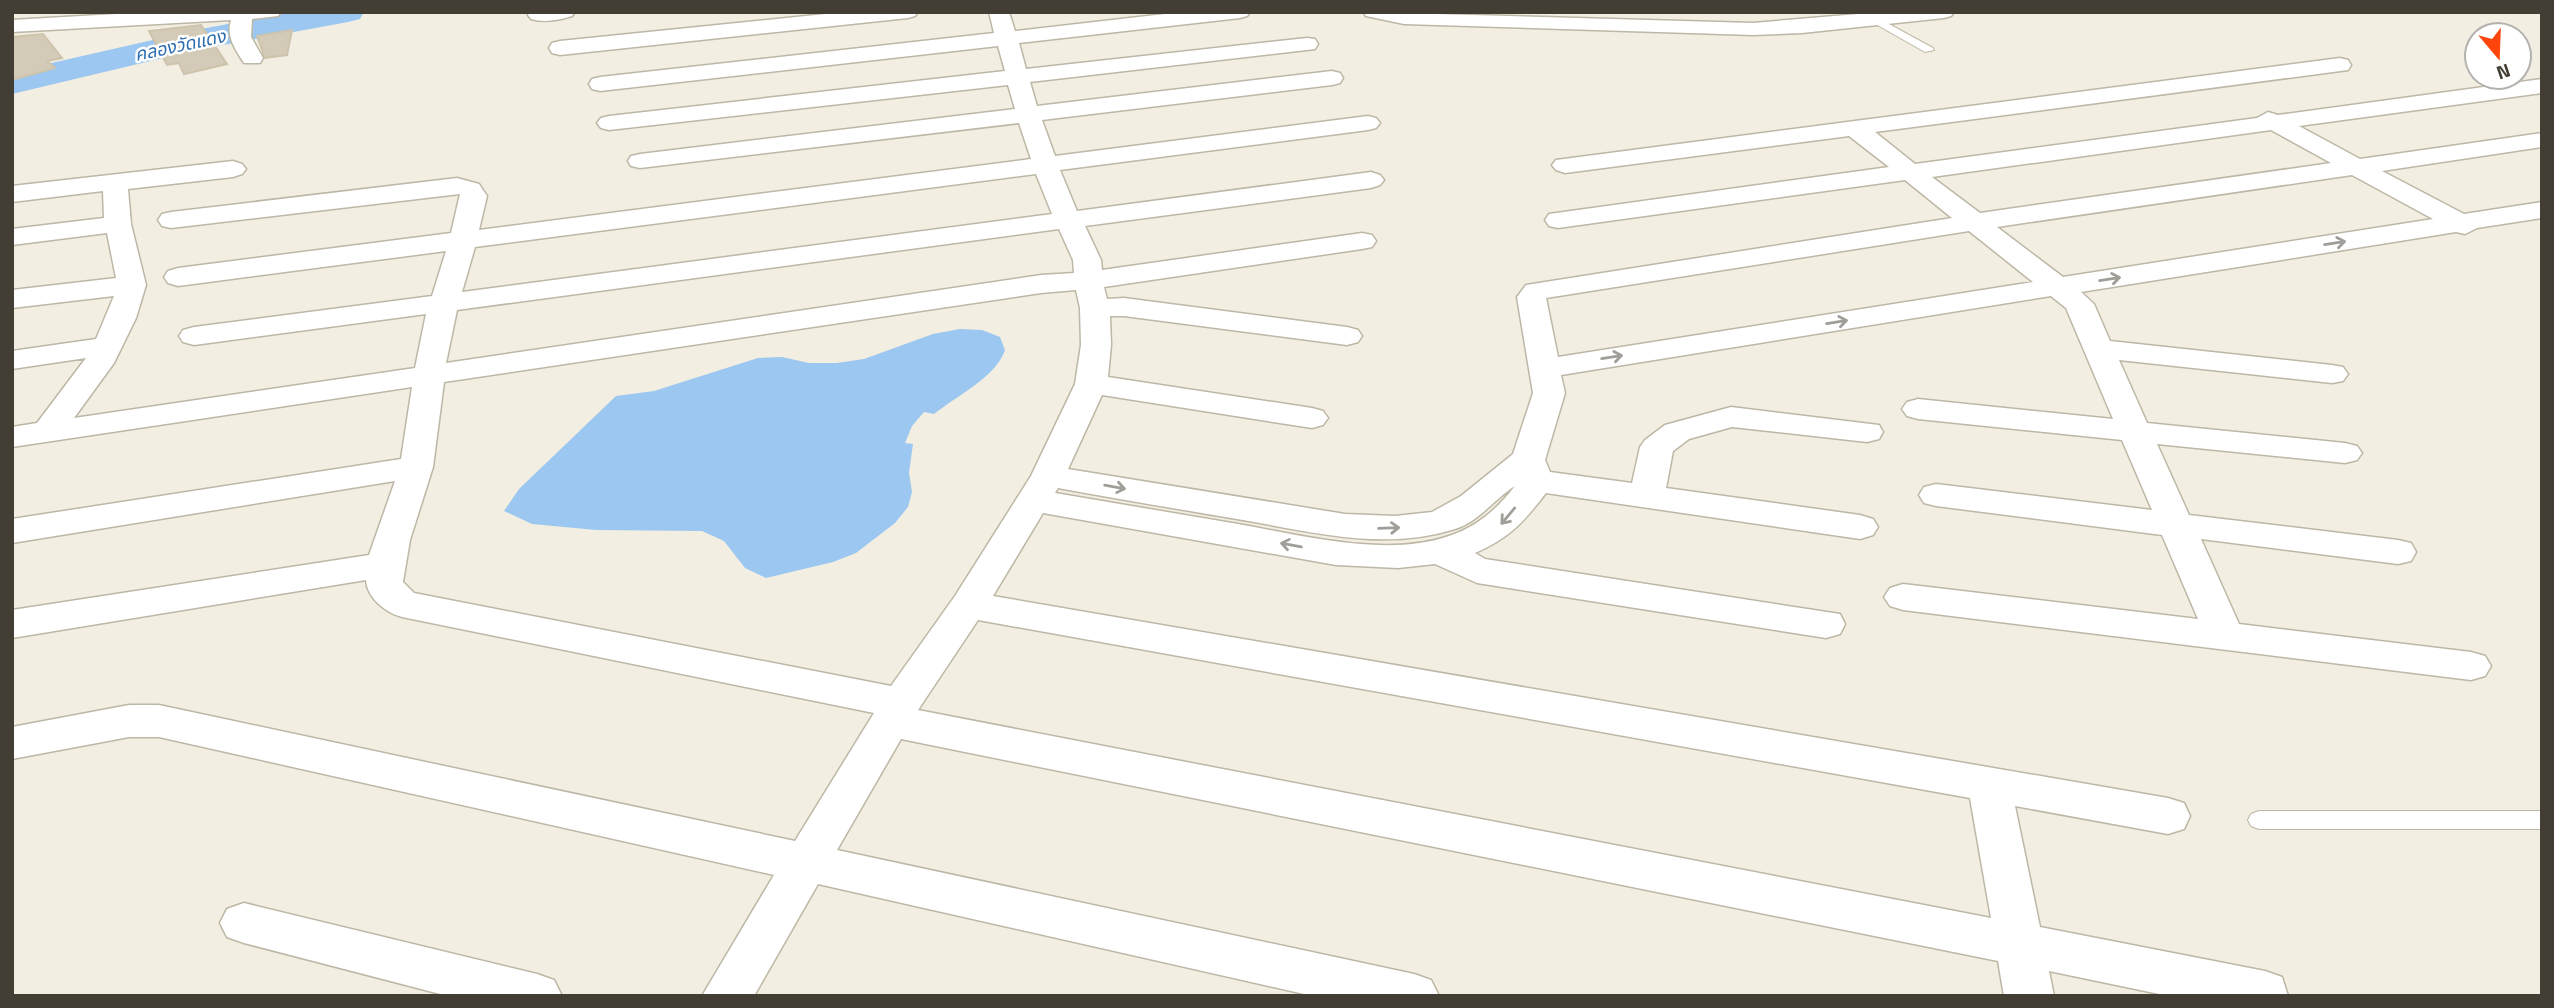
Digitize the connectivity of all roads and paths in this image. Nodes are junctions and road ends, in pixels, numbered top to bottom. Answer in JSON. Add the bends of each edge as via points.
{"nodes":[{"id":1,"x":271,"y":12,"type":"edge"},
{"id":2,"x":565,"y":12,"type":"edge"},
{"id":3,"x":908,"y":12,"type":"edge"},
{"id":4,"x":999,"y":12,"type":"edge"},
{"id":5,"x":1240,"y":12,"type":"edge"},
{"id":6,"x":1373,"y":12,"type":"edge"},
{"id":7,"x":1944,"y":12,"type":"edge"},
{"id":8,"x":1905,"y":14,"type":"edge"},
{"id":9,"x":538,"y":15,"type":"dead end"},
{"id":10,"x":86,"y":18,"type":"edge"},
{"id":11,"x":1678,"y":19,"type":"edge"},
{"id":12,"x":1876,"y":20,"type":"junction"},
{"id":13,"x":716,"y":22,"type":"edge"},
{"id":14,"x":12,"y":26,"type":"edge"},
{"id":15,"x":1006,"y":38,"type":"junction"},
{"id":16,"x":1307,"y":44,"type":"dead end"},
{"id":17,"x":560,"y":48,"type":"dead end"},
{"id":18,"x":1929,"y":50,"type":"dead end"},
{"id":19,"x":2340,"y":65,"type":"dead end"},
{"id":20,"x":715,"y":71,"type":"junction"},
{"id":21,"x":1017,"y":77,"type":"junction"},
{"id":22,"x":1332,"y":78,"type":"dead end"},
{"id":23,"x":2200,"y":83,"type":"junction"},
{"id":24,"x":600,"y":84,"type":"dead end"},
{"id":25,"x":2542,"y":86,"type":"edge"},
{"id":26,"x":714,"y":111,"type":"junction"},
{"id":27,"x":1028,"y":115,"type":"junction"},
{"id":28,"x":609,"y":123,"type":"dead end"},
{"id":29,"x":1368,"y":123,"type":"dead end"},
{"id":30,"x":2274,"y":123,"type":"junction"},
{"id":31,"x":1854,"y":128,"type":"junction"},
{"id":32,"x":2542,"y":140,"type":"edge"},
{"id":33,"x":713,"y":153,"type":"junction"},
{"id":34,"x":640,"y":161,"type":"dead end"},
{"id":35,"x":1047,"y":164,"type":"junction"},
{"id":36,"x":1565,"y":165,"type":"dead end"},
{"id":37,"x":2357,"y":167,"type":"junction"},
{"id":38,"x":233,"y":169,"type":"dead end"},
{"id":39,"x":1912,"y":172,"type":"junction"},
{"id":40,"x":1371,"y":180,"type":"dead end"},
{"id":41,"x":115,"y":182,"type":"junction"},
{"id":42,"x":12,"y":194,"type":"edge"},
{"id":43,"x":2542,"y":210,"type":"edge"},
{"id":44,"x":1068,"y":219,"type":"junction"},
{"id":45,"x":171,"y":220,"type":"dead end"},
{"id":46,"x":1558,"y":220,"type":"dead end"},
{"id":47,"x":1976,"y":222,"type":"junction"},
{"id":48,"x":2460,"y":223,"type":"junction"},
{"id":49,"x":118,"y":224,"type":"junction"},
{"id":50,"x":2542,"y":231,"type":"edge"},
{"id":51,"x":12,"y":237,"type":"edge"},
{"id":52,"x":2490,"y":238,"type":"junction"},
{"id":53,"x":465,"y":239,"type":"junction"},
{"id":54,"x":1362,"y":241,"type":"dead end"},
{"id":55,"x":178,"y":277,"type":"dead end"},
{"id":56,"x":132,"y":285,"type":"junction"},
{"id":57,"x":1091,"y":294,"type":"junction"},
{"id":58,"x":2068,"y":296,"type":"junction"},
{"id":59,"x":12,"y":299,"type":"edge"},
{"id":60,"x":445,"y":303,"type":"junction"},
{"id":61,"x":194,"y":336,"type":"dead end"},
{"id":62,"x":1347,"y":336,"type":"dead end"},
{"id":63,"x":108,"y":346,"type":"junction"},
{"id":64,"x":2099,"y":349,"type":"junction"},
{"id":65,"x":12,"y":360,"type":"edge"},
{"id":66,"x":430,"y":374,"type":"junction"},
{"id":67,"x":2332,"y":374,"type":"dead end"},
{"id":68,"x":1547,"y":381,"type":"junction"},
{"id":69,"x":1091,"y":384,"type":"junction"},
{"id":70,"x":1918,"y":409,"type":"dead end"},
{"id":71,"x":1312,"y":418,"type":"dead end"},
{"id":72,"x":48,"y":431,"type":"junction"},
{"id":73,"x":2135,"y":431,"type":"junction"},
{"id":74,"x":1867,"y":432,"type":"dead end"},
{"id":75,"x":12,"y":437,"type":"edge"},
{"id":76,"x":2345,"y":453,"type":"dead end"},
{"id":77,"x":416,"y":467,"type":"junction"},
{"id":78,"x":1524,"y":471,"type":"junction"},
{"id":79,"x":1040,"y":488,"type":"junction"},
{"id":80,"x":1647,"y":495,"type":"junction"},
{"id":81,"x":1936,"y":495,"type":"dead end"},
{"id":82,"x":2176,"y":524,"type":"junction"},
{"id":83,"x":1860,"y":527,"type":"dead end"},
{"id":84,"x":12,"y":531,"type":"edge"},
{"id":85,"x":1438,"y":550,"type":"junction"},
{"id":86,"x":2398,"y":552,"type":"dead end"},
{"id":87,"x":384,"y":565,"type":"junction"},
{"id":88,"x":1903,"y":597,"type":"dead end"},
{"id":89,"x":968,"y":605,"type":"junction"},
{"id":90,"x":12,"y":624,"type":"edge"},
{"id":91,"x":1826,"y":624,"type":"dead end"},
{"id":92,"x":2225,"y":636,"type":"junction"},
{"id":93,"x":2471,"y":666,"type":"dead end"},
{"id":94,"x":896,"y":712,"type":"junction"},
{"id":95,"x":12,"y":743,"type":"edge"},
{"id":96,"x":1989,"y":785,"type":"junction"},
{"id":97,"x":2168,"y":816,"type":"dead end"},
{"id":98,"x":2259,"y":820,"type":"dead end"},
{"id":99,"x":2542,"y":820,"type":"edge"},
{"id":100,"x":803,"y":863,"type":"junction"},
{"id":101,"x":244,"y":923,"type":"dead end"},
{"id":102,"x":2020,"y":944,"type":"junction"},
{"id":103,"x":2265,"y":993,"type":"dead end"},
{"id":104,"x":537,"y":996,"type":"edge"},
{"id":105,"x":726,"y":996,"type":"edge"},
{"id":106,"x":1413,"y":996,"type":"edge"},
{"id":107,"x":2029,"y":996,"type":"edge"}],
"edges":[{"from":1,"to":10,"type":"street","via":[[244,36]]},
{"from":2,"to":9,"type":"street"},
{"from":3,"to":13,"type":"street"},
{"from":4,"to":15,"type":"street"},
{"from":5,"to":15,"type":"street"},
{"from":6,"to":11,"type":"street","via":[[1404,18]]},
{"from":7,"to":8,"type":"street"},
{"from":8,"to":12,"type":"street"},
{"from":10,"to":14,"type":"street"},
{"from":11,"to":12,"type":"street","via":[[1753,29]]},
{"from":12,"to":18,"type":"lane"},
{"from":13,"to":17,"type":"street"},
{"from":13,"to":20,"type":"street"},
{"from":15,"to":20,"type":"street"},
{"from":15,"to":21,"type":"street"},
{"from":16,"to":21,"type":"street"},
{"from":19,"to":23,"type":"street"},
{"from":20,"to":24,"type":"street"},
{"from":20,"to":26,"type":"street"},
{"from":21,"to":26,"type":"street"},
{"from":21,"to":27,"type":"street"},
{"from":22,"to":27,"type":"street"},
{"from":23,"to":30,"type":"street"},
{"from":23,"to":31,"type":"street"},
{"from":25,"to":30,"type":"street"},
{"from":26,"to":28,"type":"street"},
{"from":26,"to":33,"type":"street"},
{"from":27,"to":33,"type":"street"},
{"from":27,"to":35,"type":"street"},
{"from":29,"to":35,"type":"street"},
{"from":30,"to":37,"type":"street"},
{"from":30,"to":39,"type":"street"},
{"from":31,"to":36,"type":"street"},
{"from":31,"to":39,"type":"street"},
{"from":32,"to":37,"type":"street"},
{"from":33,"to":34,"type":"street"},
{"from":35,"to":44,"type":"street"},
{"from":35,"to":53,"type":"street"},
{"from":37,"to":47,"type":"street"},
{"from":37,"to":48,"type":"street"},
{"from":38,"to":41,"type":"street"},
{"from":39,"to":46,"type":"street"},
{"from":39,"to":47,"type":"street"},
{"from":40,"to":44,"type":"street"},
{"from":41,"to":42,"type":"street"},
{"from":41,"to":49,"type":"street"},
{"from":43,"to":48,"type":"street"},
{"from":44,"to":57,"type":"street","via":[[1087,260]]},
{"from":44,"to":60,"type":"street"},
{"from":45,"to":53,"type":"street","via":[[457,187],[474,196]]},
{"from":47,"to":58,"type":"street"},
{"from":47,"to":68,"type":"street","via":[[1536,291],[1531,297]]},
{"from":48,"to":52,"type":"street"},
{"from":58,"to":48,"type":"street","one_way":true},
{"from":49,"to":51,"type":"street"},
{"from":49,"to":56,"type":"street"},
{"from":50,"to":52,"type":"street"},
{"from":52,"to":58,"type":"street"},
{"from":53,"to":55,"type":"street"},
{"from":53,"to":60,"type":"street"},
{"from":54,"to":57,"type":"street"},
{"from":56,"to":59,"type":"street"},
{"from":56,"to":63,"type":"street"},
{"from":57,"to":62,"type":"street","via":[[1124,307]]},
{"from":57,"to":66,"type":"street","via":[[1041,284]]},
{"from":57,"to":69,"type":"street","via":[[1096,345]]},
{"from":58,"to":64,"type":"street"},
{"from":58,"to":68,"type":"street","via":[[1751,346],[1598,382]]},
{"from":60,"to":61,"type":"street"},
{"from":60,"to":66,"type":"street"},
{"from":63,"to":65,"type":"street"},
{"from":63,"to":72,"type":"street"},
{"from":64,"to":67,"type":"street"},
{"from":64,"to":73,"type":"street"},
{"from":66,"to":72,"type":"street"},
{"from":66,"to":77,"type":"street"},
{"from":68,"to":78,"type":"street"},
{"from":69,"to":71,"type":"street"},
{"from":69,"to":79,"type":"street"},
{"from":70,"to":73,"type":"street"},
{"from":72,"to":75,"type":"street"},
{"from":73,"to":76,"type":"street"},
{"from":73,"to":82,"type":"street"},
{"from":74,"to":80,"type":"street","via":[[1731,417],[1705,422],[1677,432],[1657,447]]},
{"from":77,"to":84,"type":"street"},
{"from":77,"to":87,"type":"street"},
{"from":79,"to":78,"type":"street","one_way":true,"via":[[1381,529],[1444,519]]},
{"from":78,"to":80,"type":"street"},
{"from":78,"to":85,"type":"street","one_way":true,"via":[[1499,526],[1464,544]]},
{"from":85,"to":79,"type":"street","one_way":true,"via":[[1379,557],[1336,553]]},
{"from":79,"to":89,"type":"street"},
{"from":80,"to":83,"type":"street"},
{"from":81,"to":82,"type":"street"},
{"from":82,"to":86,"type":"street"},
{"from":82,"to":92,"type":"street"},
{"from":85,"to":91,"type":"street","via":[[1477,570]]},
{"from":87,"to":90,"type":"street"},
{"from":87,"to":94,"type":"street","via":[[384,584],[402,604]]},
{"from":88,"to":92,"type":"street"},
{"from":89,"to":94,"type":"street"},
{"from":89,"to":96,"type":"street"},
{"from":92,"to":93,"type":"street"},
{"from":94,"to":100,"type":"street"},
{"from":94,"to":102,"type":"street"},
{"from":95,"to":100,"type":"street","via":[[129,721],[159,721]]},
{"from":96,"to":97,"type":"street"},
{"from":96,"to":102,"type":"street"},
{"from":98,"to":99,"type":"lane"},
{"from":100,"to":105,"type":"street"},
{"from":100,"to":106,"type":"street"},
{"from":101,"to":104,"type":"street"},
{"from":102,"to":103,"type":"street"},
{"from":102,"to":107,"type":"street"}]}
